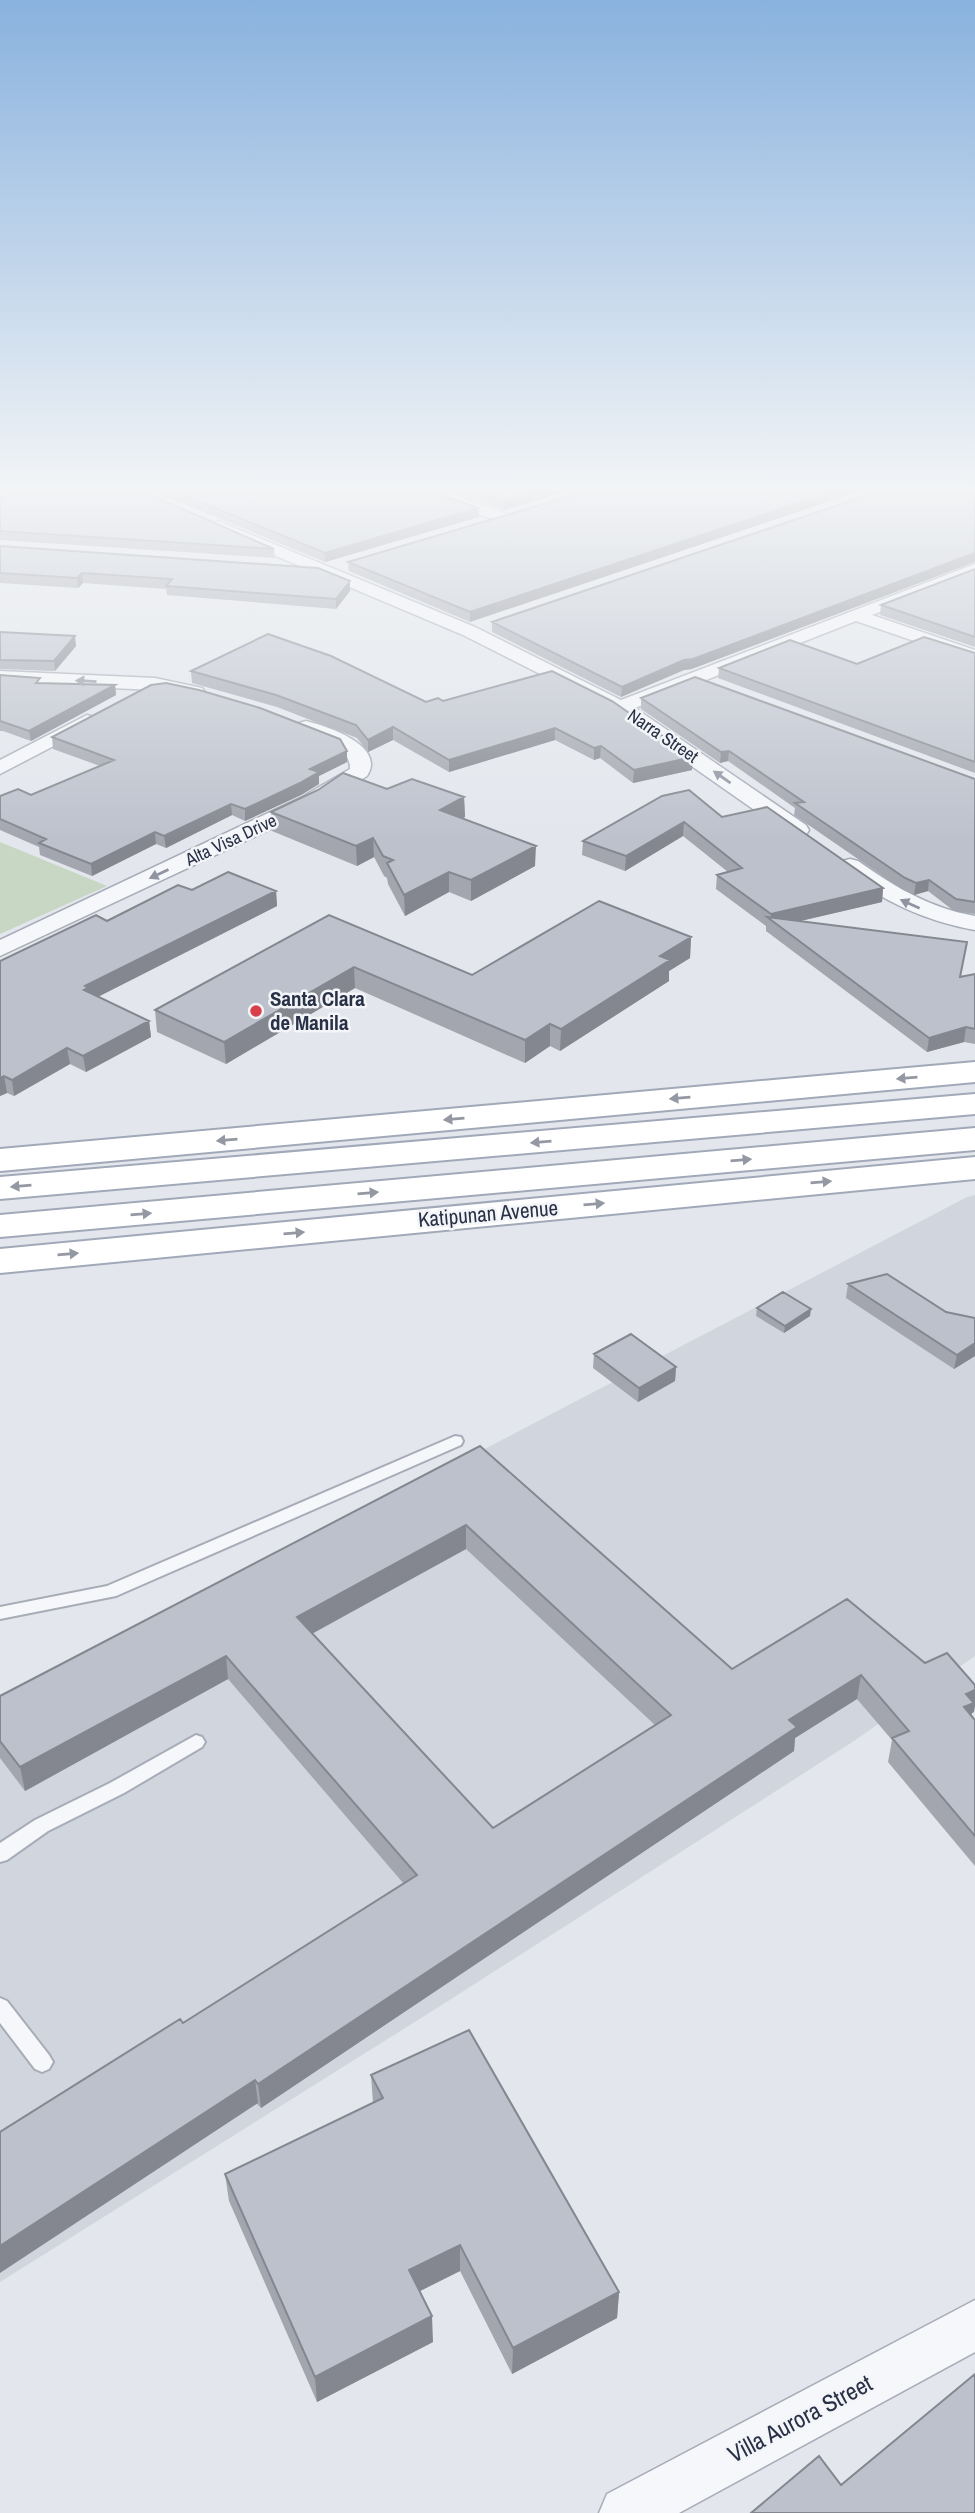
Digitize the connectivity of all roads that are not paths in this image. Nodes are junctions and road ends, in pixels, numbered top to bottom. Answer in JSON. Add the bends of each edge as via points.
{"nodes":[{"id":1,"x":414,"y":607,"type":"edge"},
{"id":2,"x":875,"y":607,"type":"edge"},
{"id":3,"x":855,"y":615,"type":"junction"},
{"id":4,"x":495,"y":622,"type":"edge"},
{"id":5,"x":469,"y":631,"type":"junction"},
{"id":6,"x":975,"y":656,"type":"edge"},
{"id":7,"x":0,"y":677,"type":"edge"},
{"id":8,"x":691,"y":677,"type":"junction"},
{"id":9,"x":155,"y":684,"type":"junction"},
{"id":10,"x":717,"y":687,"type":"edge"},
{"id":11,"x":217,"y":697,"type":"edge"},
{"id":12,"x":620,"y":707,"type":"junction"},
{"id":13,"x":281,"y":718,"type":"edge"},
{"id":14,"x":0,"y":768,"type":"edge"},
{"id":15,"x":816,"y":842,"type":"edge"},
{"id":16,"x":838,"y":858,"type":"edge"},
{"id":17,"x":975,"y":923,"type":"edge"},
{"id":18,"x":0,"y":949,"type":"edge"},
{"id":19,"x":975,"y":1072,"type":"edge"},
{"id":20,"x":975,"y":1104,"type":"edge"},
{"id":21,"x":975,"y":1139,"type":"edge"},
{"id":22,"x":0,"y":1160,"type":"edge"},
{"id":23,"x":975,"y":1168,"type":"edge"},
{"id":24,"x":0,"y":1188,"type":"edge"},
{"id":25,"x":0,"y":1226,"type":"edge"},
{"id":26,"x":0,"y":1261,"type":"edge"},
{"id":27,"x":455,"y":1441,"type":"dead end"},
{"id":28,"x":0,"y":1614,"type":"edge"},
{"id":29,"x":196,"y":1742,"type":"dead end"},
{"id":30,"x":0,"y":1854,"type":"edge"},
{"id":31,"x":0,"y":2007,"type":"edge"},
{"id":32,"x":42,"y":2062,"type":"dead end"},
{"id":33,"x":975,"y":2325,"type":"edge"},
{"id":34,"x":626,"y":2513,"type":"edge"}],
"edges":[{"from":1,"to":5,"type":"street","name":"Narra Street"},
{"from":2,"to":3,"type":"street"},
{"from":3,"to":6,"type":"street"},
{"from":3,"to":8,"type":"street"},
{"from":4,"to":5,"type":"street"},
{"from":5,"to":12,"type":"street","name":"Narra Street"},
{"from":9,"to":7,"type":"street","one_way":true},
{"from":8,"to":10,"type":"street"},
{"from":8,"to":12,"type":"street"},
{"from":9,"to":11,"type":"street"},
{"from":9,"to":14,"type":"street"},
{"from":15,"to":12,"type":"street","name":"Narra Street","one_way":true},
{"from":13,"to":18,"type":"street","name":"Alta Visa Drive","one_way":true,"via":[[349,744],[360,758],[360,772],[310,802]]},
{"from":17,"to":16,"type":"street","one_way":true,"via":[[941,918],[894,897]]},
{"from":19,"to":22,"type":"main road","one_way":true},
{"from":20,"to":24,"type":"main road","one_way":true},
{"from":25,"to":21,"type":"main road","name":"Katipunan Avenue","one_way":true},
{"from":26,"to":23,"type":"main road","name":"Katipunan Avenue","one_way":true},
{"from":27,"to":28,"type":"lane","via":[[110,1592]]},
{"from":29,"to":30,"type":"lane","via":[[116,1788],[60,1813]]},
{"from":31,"to":32,"type":"lane"},
{"from":33,"to":34,"type":"street","name":"Villa Aurora Street"}]}
